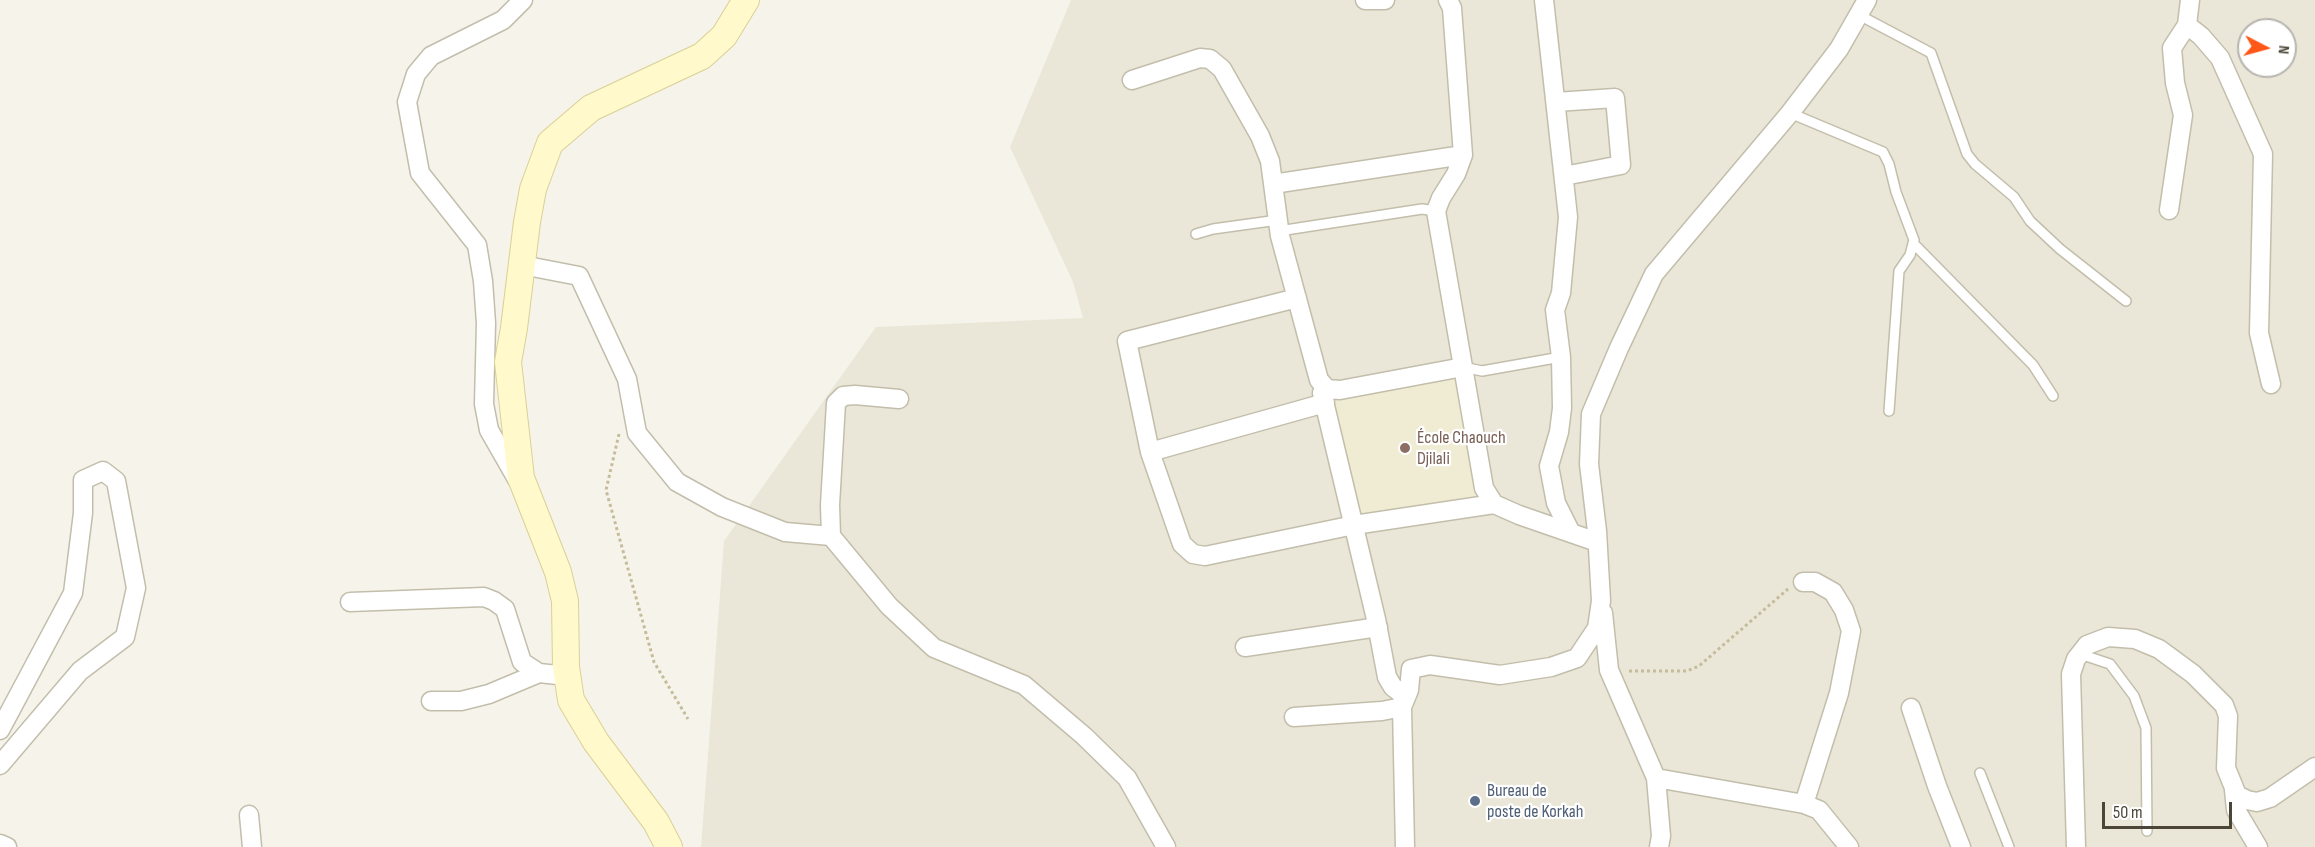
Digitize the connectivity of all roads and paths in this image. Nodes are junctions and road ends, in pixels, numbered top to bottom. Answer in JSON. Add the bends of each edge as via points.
{"nodes":[{"id":1,"x":523,"y":0,"type":"edge"},
{"id":2,"x":746,"y":0,"type":"edge"},
{"id":3,"x":1365,"y":0,"type":"edge"},
{"id":4,"x":1385,"y":0,"type":"edge"},
{"id":5,"x":1448,"y":0,"type":"edge"},
{"id":6,"x":1544,"y":0,"type":"edge"},
{"id":7,"x":2190,"y":0,"type":"edge"},
{"id":8,"x":1863,"y":8,"type":"edge"},
{"id":9,"x":2187,"y":25,"type":"junction"},
{"id":10,"x":1132,"y":80,"type":"dead end"},
{"id":11,"x":1556,"y":102,"type":"junction"},
{"id":12,"x":1790,"y":113,"type":"junction"},
{"id":13,"x":1463,"y":155,"type":"junction"},
{"id":14,"x":1564,"y":176,"type":"junction"},
{"id":15,"x":1273,"y":184,"type":"junction"},
{"id":16,"x":2169,"y":210,"type":"dead end"},
{"id":17,"x":1436,"y":211,"type":"junction"},
{"id":18,"x":1278,"y":226,"type":"junction"},
{"id":19,"x":1196,"y":234,"type":"dead end"},
{"id":20,"x":1913,"y":243,"type":"junction"},
{"id":21,"x":522,"y":265,"type":"junction"},
{"id":22,"x":1297,"y":298,"type":"junction"},
{"id":23,"x":2126,"y":301,"type":"dead end"},
{"id":24,"x":1561,"y":357,"type":"junction"},
{"id":25,"x":1463,"y":367,"type":"junction"},
{"id":26,"x":1319,"y":380,"type":"junction"},
{"id":27,"x":2271,"y":384,"type":"dead end"},
{"id":28,"x":2054,"y":396,"type":"dead end"},
{"id":29,"x":899,"y":399,"type":"dead end"},
{"id":30,"x":1325,"y":403,"type":"junction"},
{"id":31,"x":1888,"y":411,"type":"dead end"},
{"id":32,"x":620,"y":428,"type":"dead end"},
{"id":33,"x":1150,"y":452,"type":"junction"},
{"id":34,"x":527,"y":497,"type":"junction"},
{"id":35,"x":1494,"y":504,"type":"junction"},
{"id":36,"x":1354,"y":525,"type":"junction"},
{"id":37,"x":1571,"y":533,"type":"junction"},
{"id":38,"x":831,"y":536,"type":"junction"},
{"id":39,"x":1597,"y":542,"type":"junction"},
{"id":40,"x":1599,"y":572,"type":"junction"},
{"id":41,"x":1803,"y":582,"type":"joint"},
{"id":42,"x":350,"y":602,"type":"dead end"},
{"id":43,"x":1378,"y":627,"type":"junction"},
{"id":44,"x":1245,"y":647,"type":"dead end"},
{"id":45,"x":2080,"y":654,"type":"junction"},
{"id":46,"x":1609,"y":670,"type":"junction"},
{"id":47,"x":539,"y":673,"type":"junction"},
{"id":48,"x":567,"y":676,"type":"junction"},
{"id":49,"x":431,"y":701,"type":"dead end"},
{"id":50,"x":1404,"y":702,"type":"junction"},
{"id":51,"x":1911,"y":708,"type":"dead end"},
{"id":52,"x":1294,"y":717,"type":"dead end"},
{"id":53,"x":688,"y":719,"type":"dead end"},
{"id":54,"x":0,"y":730,"type":"edge"},
{"id":55,"x":0,"y":765,"type":"edge"},
{"id":56,"x":2315,"y":767,"type":"edge"},
{"id":57,"x":1980,"y":773,"type":"dead end"},
{"id":58,"x":1656,"y":778,"type":"junction"},
{"id":59,"x":2234,"y":790,"type":"junction"},
{"id":60,"x":1804,"y":804,"type":"junction"},
{"id":61,"x":249,"y":815,"type":"dead end"},
{"id":62,"x":2147,"y":831,"type":"dead end"},
{"id":63,"x":0,"y":844,"type":"edge"},
{"id":64,"x":7,"y":847,"type":"edge"},
{"id":65,"x":252,"y":847,"type":"edge"},
{"id":66,"x":669,"y":847,"type":"edge"},
{"id":67,"x":1166,"y":847,"type":"edge"},
{"id":68,"x":1405,"y":847,"type":"edge"},
{"id":69,"x":1659,"y":847,"type":"edge"},
{"id":70,"x":1849,"y":847,"type":"edge"},
{"id":71,"x":1961,"y":847,"type":"edge"},
{"id":72,"x":2009,"y":847,"type":"edge"},
{"id":73,"x":2076,"y":847,"type":"edge"},
{"id":74,"x":2258,"y":847,"type":"edge"}],
"edges":[{"from":1,"to":34,"type":"street","via":[[503,20],[431,56],[416,74],[407,102],[420,173],[477,245],[486,323],[484,404],[489,430]]},
{"from":2,"to":21,"type":"main road","via":[[724,36],[702,56],[591,108],[550,143],[533,189]]},
{"from":3,"to":4,"type":"street"},
{"from":5,"to":13,"type":"street","via":[[1452,8]]},
{"from":6,"to":11,"type":"street"},
{"from":7,"to":9,"type":"street"},
{"from":8,"to":12,"type":"street","via":[[1839,49]]},
{"from":8,"to":23,"type":"lane","via":[[1931,53],[1967,154],[2014,197],[2030,221],[2060,249]]},
{"from":9,"to":16,"type":"street","via":[[2172,48],[2183,115]]},
{"from":9,"to":27,"type":"street","via":[[2220,58],[2264,154],[2259,333]]},
{"from":10,"to":15,"type":"street","via":[[1200,58],[1210,59],[1222,69],[1260,136],[1270,161]]},
{"from":11,"to":14,"type":"street"},
{"from":11,"to":14,"type":"street","via":[[1615,98],[1621,165]]},
{"from":12,"to":20,"type":"lane","via":[[1882,152]]},
{"from":12,"to":39,"type":"street","via":[[1654,274],[1619,348],[1591,414],[1589,464]]},
{"from":13,"to":15,"type":"street"},
{"from":13,"to":17,"type":"street"},
{"from":14,"to":24,"type":"street","via":[[1568,217],[1561,293],[1555,310]]},
{"from":15,"to":18,"type":"street"},
{"from":17,"to":18,"type":"lane","via":[[1422,209]]},
{"from":17,"to":25,"type":"street"},
{"from":18,"to":19,"type":"lane","via":[[1213,229]]},
{"from":18,"to":22,"type":"street"},
{"from":20,"to":28,"type":"lane","via":[[2033,365]]},
{"from":20,"to":31,"type":"lane","via":[[1899,271]]},
{"from":21,"to":34,"type":"main road","via":[[508,362],[521,478]]},
{"from":21,"to":38,"type":"street","via":[[579,276],[627,379],[637,433],[677,482],[722,507],[785,532]]},
{"from":22,"to":26,"type":"street"},
{"from":22,"to":33,"type":"street","via":[[1127,341]]},
{"from":24,"to":25,"type":"lane","via":[[1482,370]]},
{"from":24,"to":37,"type":"street","via":[[1560,424],[1550,466],[1556,502]]},
{"from":25,"to":26,"type":"street","via":[[1340,390],[1328,389]]},
{"from":25,"to":35,"type":"street","via":[[1484,488]]},
{"from":26,"to":30,"type":"street"},
{"from":29,"to":38,"type":"street","via":[[855,395],[843,396],[836,403]]},
{"from":30,"to":33,"type":"street"},
{"from":30,"to":36,"type":"street"},
{"from":32,"to":53,"type":"path","via":[[606,490],[654,662]]},
{"from":33,"to":36,"type":"street","via":[[1182,543],[1193,554],[1205,556]]},
{"from":34,"to":48,"type":"main road","via":[[558,572],[565,602]]},
{"from":35,"to":36,"type":"street"},
{"from":35,"to":37,"type":"street"},
{"from":36,"to":43,"type":"street"},
{"from":37,"to":39,"type":"street"},
{"from":38,"to":67,"type":"street","via":[[889,606],[934,648],[1024,685],[1084,736],[1127,778]]},
{"from":39,"to":40,"type":"street"},
{"from":40,"to":46,"type":"street"},
{"from":40,"to":50,"type":"street","via":[[1596,628],[1577,658],[1551,667],[1500,675],[1430,665],[1410,669]]},
{"from":41,"to":46,"type":"path","via":[[1792,585],[1699,666],[1687,671]]},
{"from":41,"to":60,"type":"street","via":[[1815,582],[1833,592],[1851,631],[1839,693]]},
{"from":42,"to":47,"type":"street","via":[[484,597],[505,609],[522,662]]},
{"from":43,"to":44,"type":"street"},
{"from":43,"to":50,"type":"street","via":[[1387,677]]},
{"from":45,"to":59,"type":"street","via":[[2087,645],[2108,637],[2135,639],[2159,649],[2193,674],[2224,705],[2228,716],[2226,768]]},
{"from":45,"to":62,"type":"lane","via":[[2110,664],[2134,696],[2146,728]]},
{"from":45,"to":73,"type":"street","via":[[2071,674]]},
{"from":46,"to":58,"type":"street"},
{"from":47,"to":48,"type":"street"},
{"from":47,"to":49,"type":"street","via":[[489,694],[461,701]]},
{"from":48,"to":66,"type":"main road","via":[[571,700],[596,742],[656,822]]},
{"from":50,"to":52,"type":"street","via":[[1382,711]]},
{"from":50,"to":68,"type":"street"},
{"from":51,"to":71,"type":"street"},
{"from":54,"to":55,"type":"street","via":[[74,593],[83,480],[104,471],[116,481],[135,588],[124,637],[80,671]]},
{"from":56,"to":59,"type":"street","via":[[2270,798],[2257,802],[2237,795]]},
{"from":57,"to":72,"type":"lane"},
{"from":58,"to":60,"type":"street"},
{"from":58,"to":69,"type":"street"},
{"from":59,"to":74,"type":"street","via":[[2236,810]]},
{"from":60,"to":70,"type":"street","via":[[1819,810]]},
{"from":61,"to":65,"type":"street"},
{"from":63,"to":64,"type":"street"}]}
